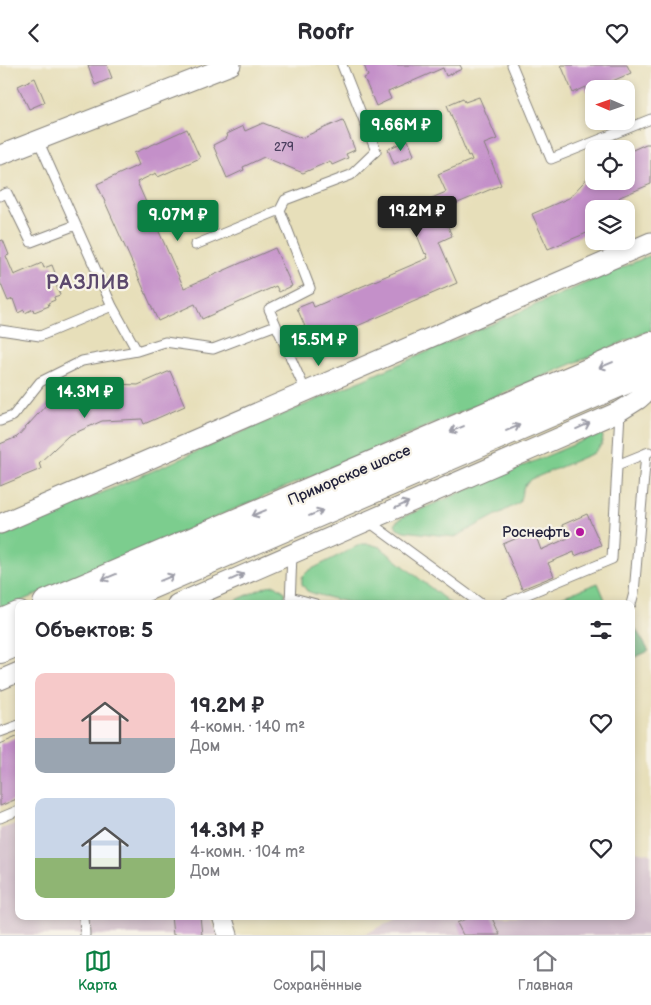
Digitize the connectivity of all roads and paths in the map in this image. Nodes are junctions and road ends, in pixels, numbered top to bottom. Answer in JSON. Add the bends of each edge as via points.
{"nodes":[{"id":1,"x":231,"y":65,"type":"edge"},
{"id":2,"x":342,"y":65,"type":"edge"},
{"id":3,"x":512,"y":65,"type":"edge"},
{"id":4,"x":651,"y":119,"type":"edge"},
{"id":5,"x":38,"y":140,"type":"junction"},
{"id":6,"x":0,"y":155,"type":"edge"},
{"id":7,"x":0,"y":196,"type":"edge"},
{"id":8,"x":280,"y":210,"type":"junction"},
{"id":9,"x":76,"y":225,"type":"junction"},
{"id":10,"x":651,"y":242,"type":"edge"},
{"id":11,"x":195,"y":245,"type":"dead end"},
{"id":12,"x":112,"y":306,"type":"junction"},
{"id":13,"x":276,"y":325,"type":"junction"},
{"id":14,"x":0,"y":329,"type":"edge"},
{"id":15,"x":651,"y":346,"type":"edge"},
{"id":16,"x":137,"y":351,"type":"junction"},
{"id":17,"x":651,"y":369,"type":"edge"},
{"id":18,"x":651,"y":388,"type":"edge"},
{"id":19,"x":306,"y":391,"type":"junction"},
{"id":20,"x":620,"y":411,"type":"junction"},
{"id":21,"x":0,"y":421,"type":"edge"},
{"id":22,"x":649,"y":452,"type":"edge"},
{"id":23,"x":617,"y":465,"type":"junction"},
{"id":24,"x":367,"y":521,"type":"junction"},
{"id":25,"x":0,"y":524,"type":"edge"},
{"id":26,"x":292,"y":553,"type":"junction"},
{"id":27,"x":55,"y":600,"type":"edge"},
{"id":28,"x":115,"y":600,"type":"edge"},
{"id":29,"x":185,"y":600,"type":"edge"},
{"id":30,"x":290,"y":600,"type":"edge"},
{"id":31,"x":476,"y":600,"type":"edge"},
{"id":32,"x":514,"y":600,"type":"edge"},
{"id":33,"x":632,"y":600,"type":"edge"},
{"id":34,"x":15,"y":618,"type":"edge"},
{"id":35,"x":0,"y":624,"type":"edge"},
{"id":36,"x":15,"y":643,"type":"edge"},
{"id":37,"x":0,"y":649,"type":"edge"},
{"id":38,"x":15,"y":674,"type":"edge"},
{"id":39,"x":0,"y":680,"type":"edge"},
{"id":40,"x":15,"y":726,"type":"edge"},
{"id":41,"x":0,"y":732,"type":"edge"},
{"id":42,"x":15,"y":812,"type":"edge"},
{"id":43,"x":0,"y":818,"type":"edge"},
{"id":44,"x":84,"y":920,"type":"edge"},
{"id":45,"x":223,"y":920,"type":"edge"},
{"id":46,"x":85,"y":935,"type":"edge"},
{"id":47,"x":228,"y":935,"type":"edge"}],
"edges":[{"from":1,"to":5,"type":"street"},
{"from":2,"to":8,"type":"lane","via":[[376,151],[351,175],[285,200]]},
{"from":3,"to":4,"type":"lane","via":[[551,159]]},
{"from":5,"to":6,"type":"street"},
{"from":5,"to":9,"type":"lane"},
{"from":7,"to":9,"type":"lane","via":[[7,193],[31,242]]},
{"from":8,"to":11,"type":"lane"},
{"from":8,"to":13,"type":"lane","via":[[310,288],[269,309]]},
{"from":9,"to":12,"type":"lane"},
{"from":10,"to":19,"type":"street"},
{"from":12,"to":14,"type":"lane","via":[[40,336]]},
{"from":12,"to":16,"type":"lane"},
{"from":13,"to":16,"type":"lane","via":[[214,349],[165,342]]},
{"from":13,"to":19,"type":"lane"},
{"from":15,"to":27,"type":"highway","name":"Приморское шоссе","one_way":true},
{"from":16,"to":21,"type":"lane","via":[[82,361],[40,382],[13,416]]},
{"from":28,"to":17,"type":"highway","name":"Приморское шоссе","one_way":true},
{"from":18,"to":20,"type":"street"},
{"from":19,"to":25,"type":"street"},
{"from":20,"to":23,"type":"lane"},
{"from":24,"to":20,"type":"street","one_way":true},
{"from":22,"to":23,"type":"lane"},
{"from":22,"to":33,"type":"lane"},
{"from":23,"to":32,"type":"lane","via":[[612,559]]},
{"from":24,"to":26,"type":"street"},
{"from":24,"to":31,"type":"lane"},
{"from":29,"to":26,"type":"street","one_way":true},
{"from":26,"to":30,"type":"lane"},
{"from":34,"to":35,"type":"highway"},
{"from":36,"to":37,"type":"highway"},
{"from":38,"to":39,"type":"street"},
{"from":40,"to":41,"type":"lane"},
{"from":42,"to":43,"type":"lane"},
{"from":44,"to":46,"type":"lane"},
{"from":45,"to":47,"type":"street"}]}
